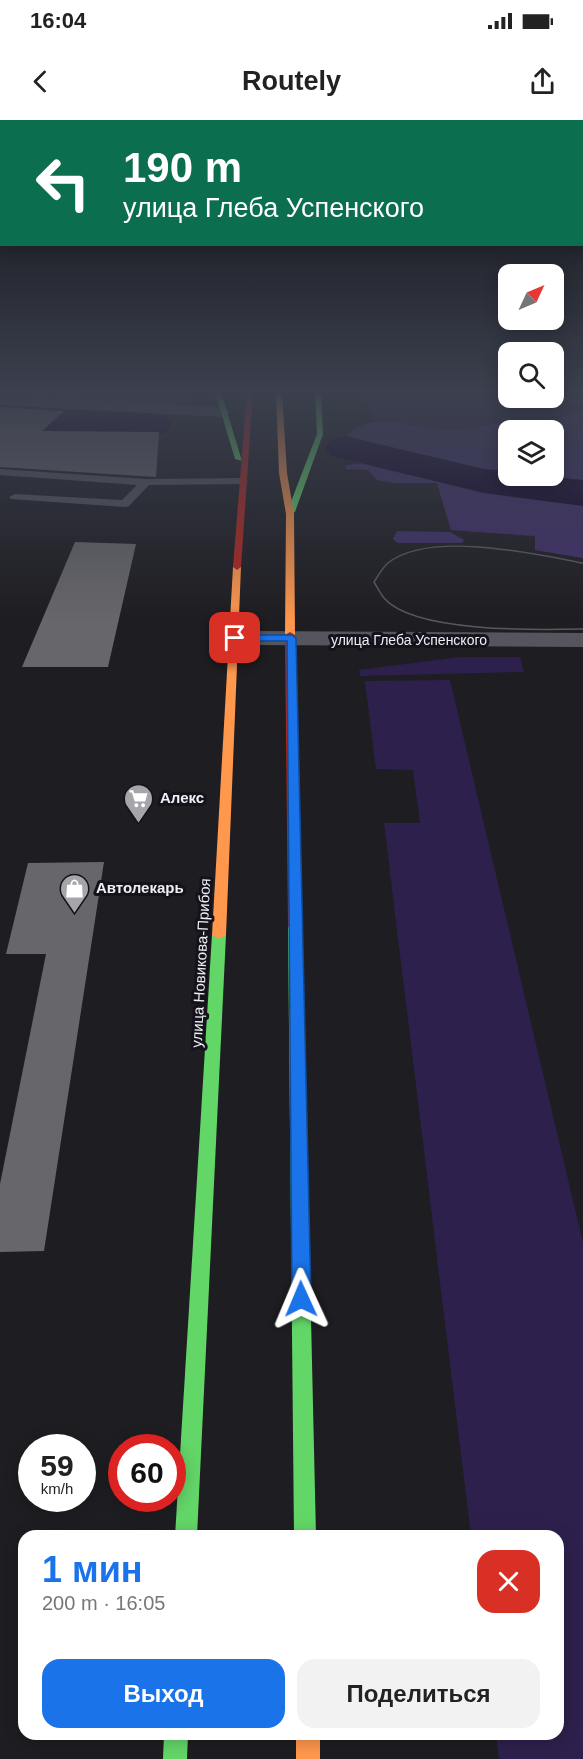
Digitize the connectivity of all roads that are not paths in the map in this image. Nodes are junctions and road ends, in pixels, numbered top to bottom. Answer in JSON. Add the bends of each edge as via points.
{"nodes":[{"id":1,"x":241,"y":468,"type":"edge"},
{"id":2,"x":244,"y":468,"type":"edge"},
{"id":3,"x":283,"y":468,"type":"edge"},
{"id":4,"x":307,"y":468,"type":"edge"},
{"id":5,"x":0,"y":472,"type":"edge"},
{"id":6,"x":243,"y":476,"type":"junction"},
{"id":7,"x":146,"y":482,"type":"junction"},
{"id":8,"x":15,"y":497,"type":"dead end"},
{"id":9,"x":290,"y":514,"type":"junction"},
{"id":10,"x":235,"y":638,"type":"junction"},
{"id":11,"x":292,"y":638,"type":"junction"},
{"id":12,"x":583,"y":640,"type":"edge"},
{"id":13,"x":186,"y":1530,"type":"edge"},
{"id":14,"x":305,"y":1530,"type":"edge"},
{"id":15,"x":176,"y":1740,"type":"edge"},
{"id":16,"x":308,"y":1740,"type":"edge"},
{"id":17,"x":174,"y":1759,"type":"edge"},
{"id":18,"x":308,"y":1759,"type":"edge"}],
"edges":[{"from":1,"to":6,"type":"main road"},
{"from":2,"to":6,"type":"main road","name":"улица Новикова-Прибоя"},
{"from":3,"to":9,"type":"main road"},
{"from":4,"to":9,"type":"main road"},
{"from":5,"to":7,"type":"lane"},
{"from":6,"to":7,"type":"lane"},
{"from":6,"to":10,"type":"main road","name":"улица Новикова-Прибоя"},
{"from":7,"to":8,"type":"lane","via":[[125,504]]},
{"from":9,"to":11,"type":"main road"},
{"from":10,"to":11,"type":"street","name":"улица Глеба Успенского"},
{"from":10,"to":13,"type":"main road","name":"улица Новикова-Прибоя"},
{"from":11,"to":12,"type":"street","name":"улица Глеба Успенского"},
{"from":11,"to":14,"type":"main road"},
{"from":15,"to":17,"type":"main road"},
{"from":16,"to":18,"type":"main road"}]}
